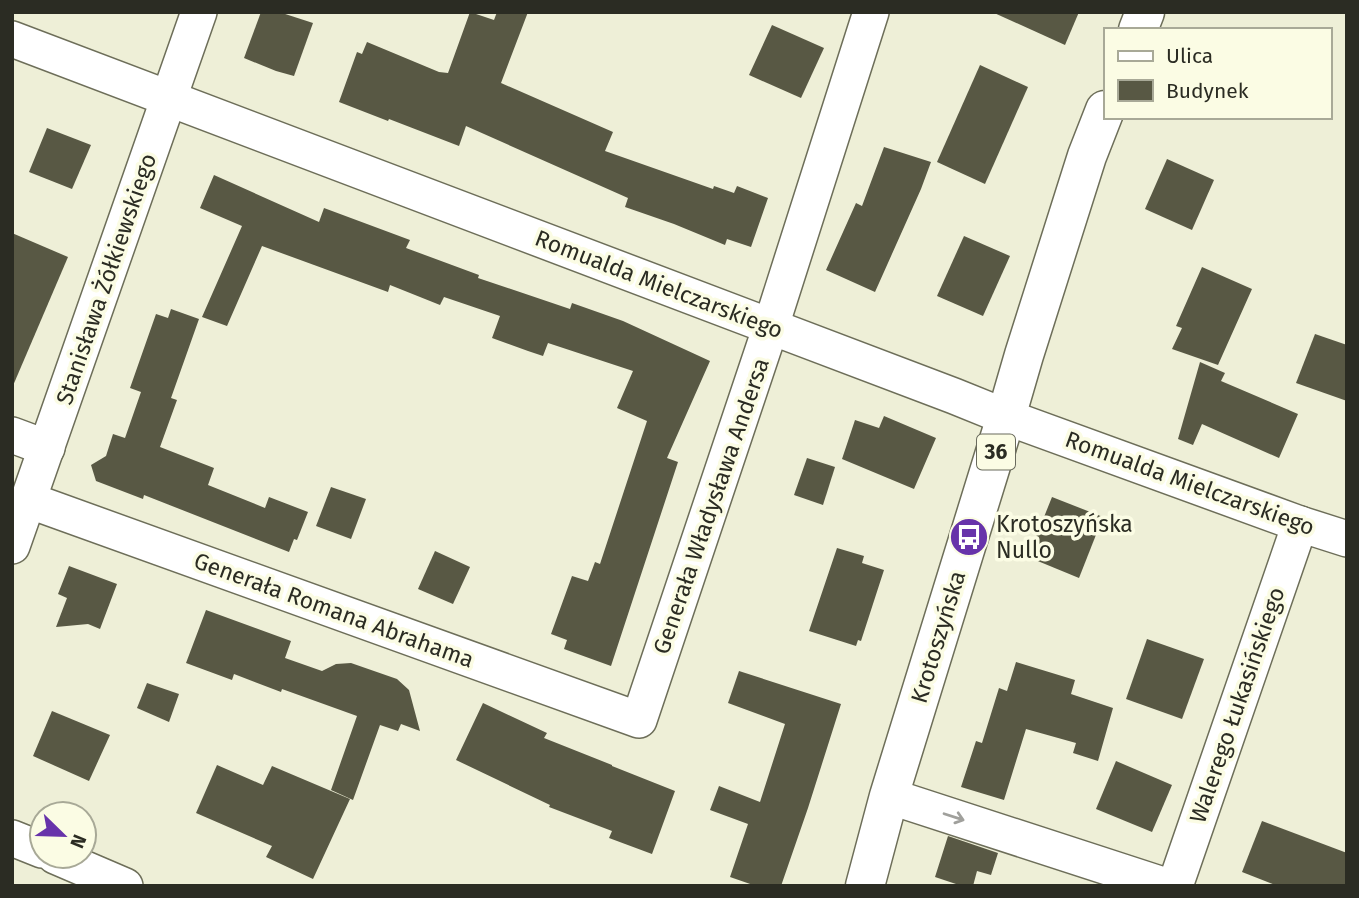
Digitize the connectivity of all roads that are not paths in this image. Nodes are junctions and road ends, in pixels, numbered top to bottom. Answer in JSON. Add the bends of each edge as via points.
{"nodes":[{"id":1,"x":199,"y":12,"type":"edge"},
{"id":2,"x":871,"y":12,"type":"edge"},
{"id":3,"x":12,"y":39,"type":"edge"},
{"id":4,"x":169,"y":97,"type":"junction"},
{"id":5,"x":1104,"y":113,"type":"edge"},
{"id":6,"x":771,"y":326,"type":"junction"},
{"id":7,"x":1006,"y":417,"type":"junction"},
{"id":8,"x":12,"y":435,"type":"edge"},
{"id":9,"x":47,"y":448,"type":"junction"},
{"id":10,"x":28,"y":500,"type":"junction"},
{"id":11,"x":1300,"y":524,"type":"junction"},
{"id":12,"x":1347,"y":539,"type":"edge"},
{"id":13,"x":12,"y":546,"type":"edge"},
{"id":14,"x":639,"y":720,"type":"joint"},
{"id":15,"x":889,"y":796,"type":"junction"},
{"id":16,"x":88,"y":870,"type":"edge"},
{"id":17,"x":125,"y":886,"type":"edge"},
{"id":18,"x":865,"y":886,"type":"edge"},
{"id":19,"x":1166,"y":886,"type":"edge"},
{"id":20,"x":1175,"y":886,"type":"edge"}],
"edges":[{"from":1,"to":4,"type":"street","name":"Stanisława Żółkiewskiego"},
{"from":2,"to":6,"type":"street","name":"Generała Władysława Andersa"},
{"from":3,"to":4,"type":"street","name":"Romualda Mielczarskiego"},
{"from":4,"to":6,"type":"street","name":"Romualda Mielczarskiego"},
{"from":4,"to":9,"type":"street","name":"Stanisława Żółkiewskiego"},
{"from":5,"to":7,"type":"main road","name":"Krotoszyńska","number":"36"},
{"from":6,"to":7,"type":"street","name":"Romualda Mielczarskiego"},
{"from":6,"to":14,"type":"street","name":"Generała Władysława Andersa"},
{"from":7,"to":11,"type":"street","name":"Romualda Mielczarskiego"},
{"from":7,"to":15,"type":"main road","name":"Krotoszyńska","number":"36"},
{"from":8,"to":9,"type":"street"},
{"from":9,"to":10,"type":"street","name":"Stanisława Żółkiewskiego"},
{"from":10,"to":13,"type":"street","name":"Stanisława Żółkiewskiego"},
{"from":10,"to":14,"type":"street","name":"Generała Romana Abrahama"},
{"from":11,"to":12,"type":"street","name":"Romualda Mielczarskiego"},
{"from":11,"to":20,"type":"street","name":"Walerego Łukasińskiego"},
{"from":15,"to":18,"type":"main road","name":"Krotoszyńska","number":"36"},
{"from":15,"to":19,"type":"street","one_way":true},
{"from":16,"to":17,"type":"street"}]}
